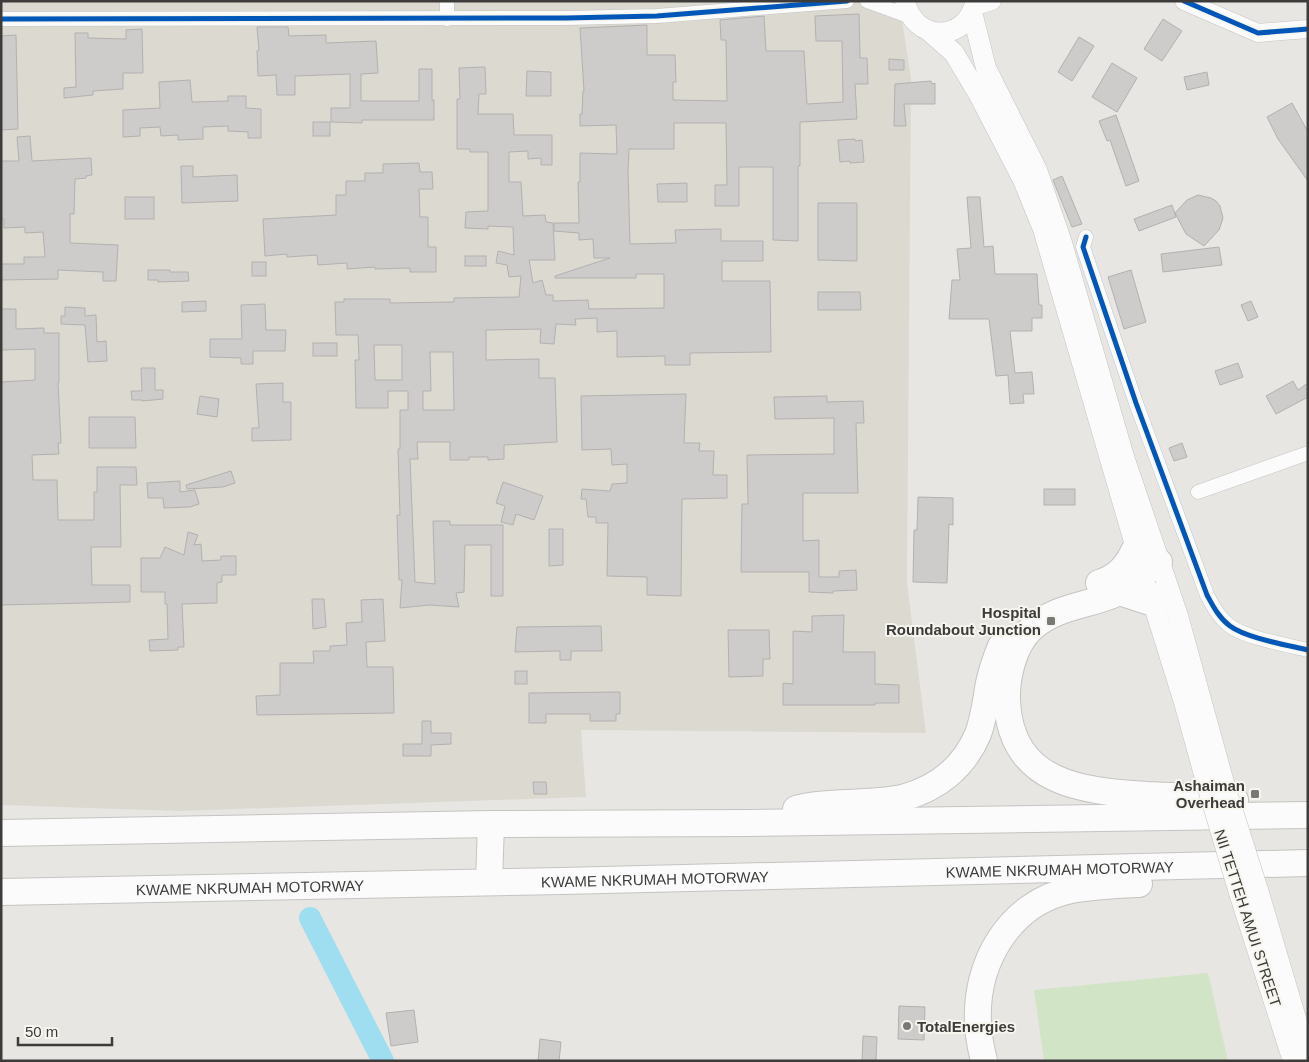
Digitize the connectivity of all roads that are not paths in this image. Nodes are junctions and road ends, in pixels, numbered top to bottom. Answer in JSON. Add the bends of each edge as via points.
{"nodes":[{"id":1,"x":447,"y":1,"type":"edge"},
{"id":2,"x":847,"y":1,"type":"edge"},
{"id":3,"x":867,"y":1,"type":"edge"},
{"id":4,"x":1184,"y":1,"type":"edge"},
{"id":5,"x":979,"y":5,"type":"edge"},
{"id":6,"x":908,"y":9,"type":"edge"},
{"id":7,"x":1,"y":19,"type":"edge"},
{"id":8,"x":447,"y":19,"type":"junction"},
{"id":9,"x":1308,"y":30,"type":"edge"},
{"id":10,"x":929,"y":31,"type":"junction"},
{"id":11,"x":1086,"y":237,"type":"dead end"},
{"id":12,"x":1094,"y":278,"type":"junction"},
{"id":13,"x":1074,"y":282,"type":"junction"},
{"id":14,"x":1308,"y":454,"type":"edge"},
{"id":15,"x":1198,"y":492,"type":"dead end"},
{"id":16,"x":1135,"y":548,"type":"junction"},
{"id":17,"x":1151,"y":568,"type":"junction"},
{"id":18,"x":1119,"y":592,"type":"junction"},
{"id":19,"x":1153,"y":603,"type":"junction"},
{"id":20,"x":1308,"y":650,"type":"edge"},
{"id":21,"x":1216,"y":786,"type":"junction"},
{"id":22,"x":1308,"y":802,"type":"edge"},
{"id":23,"x":1308,"y":815,"type":"edge"},
{"id":24,"x":749,"y":823,"type":"junction"},
{"id":25,"x":490,"y":824,"type":"junction"},
{"id":26,"x":1,"y":833,"type":"edge"},
{"id":27,"x":1308,"y":863,"type":"edge"},
{"id":28,"x":1308,"y":875,"type":"edge"},
{"id":29,"x":489,"y":882,"type":"junction"},
{"id":30,"x":1,"y":892,"type":"edge"},
{"id":31,"x":1249,"y":893,"type":"junction"},
{"id":32,"x":1308,"y":1059,"type":"edge"},
{"id":33,"x":984,"y":1061,"type":"edge"},
{"id":34,"x":1293,"y":1061,"type":"edge"}],
"edges":[{"from":1,"to":8,"type":"street"},
{"from":2,"to":8,"type":"street","via":[[656,16]]},
{"from":3,"to":6,"type":"street"},
{"from":4,"to":9,"type":"street","via":[[1258,32]]},
{"from":5,"to":10,"type":"main road","via":[[967,20],[954,29]]},
{"from":5,"to":13,"type":"main road","via":[[986,68],[1036,170]]},
{"from":6,"to":10,"type":"main road","via":[[922,28]]},
{"from":7,"to":8,"type":"street"},
{"from":10,"to":16,"type":"main road","via":[[954,53],[969,78],[1023,180],[1043,229]]},
{"from":11,"to":12,"type":"street","via":[[1083,247]]},
{"from":12,"to":13,"type":"street"},
{"from":12,"to":20,"type":"street","via":[[1136,403],[1213,606],[1230,626],[1242,633]]},
{"from":13,"to":17,"type":"main road","via":[[1124,457]]},
{"from":14,"to":15,"type":"street"},
{"from":16,"to":17,"type":"main road"},
{"from":16,"to":24,"type":"highway","via":[[1117,575],[1056,596],[1024,614],[1012,627],[995,660],[978,734],[960,766],[948,776],[902,798],[804,807]]},
{"from":17,"to":18,"type":"highway"},
{"from":17,"to":19,"type":"main road","name":"NII TETTEH AMUI STREET"},
{"from":17,"to":21,"type":"main road","via":[[1178,616]]},
{"from":18,"to":19,"type":"highway"},
{"from":18,"to":22,"type":"highway","via":[[1051,615],[1031,629],[1018,649],[1009,677],[1008,706],[1011,728],[1020,748],[1032,763],[1048,776],[1091,790]]},
{"from":19,"to":21,"type":"main road","name":"NII TETTEH AMUI STREET","via":[[1184,702]]},
{"from":21,"to":31,"type":"main road","name":"NII TETTEH AMUI STREET","bridge":true},
{"from":23,"to":24,"type":"highway"},
{"from":24,"to":25,"type":"highway"},
{"from":25,"to":26,"type":"highway"},
{"from":25,"to":29,"type":"highway"},
{"from":27,"to":29,"type":"highway","name":"KWAME NKRUMAH MOTORWAY"},
{"from":28,"to":33,"type":"highway","via":[[1070,890],[1030,907],[1002,934],[981,980],[978,1022]]},
{"from":29,"to":30,"type":"highway","name":"KWAME NKRUMAH MOTORWAY"},
{"from":31,"to":32,"type":"main road"},
{"from":31,"to":34,"type":"main road","name":"NII TETTEH AMUI STREET"}]}
